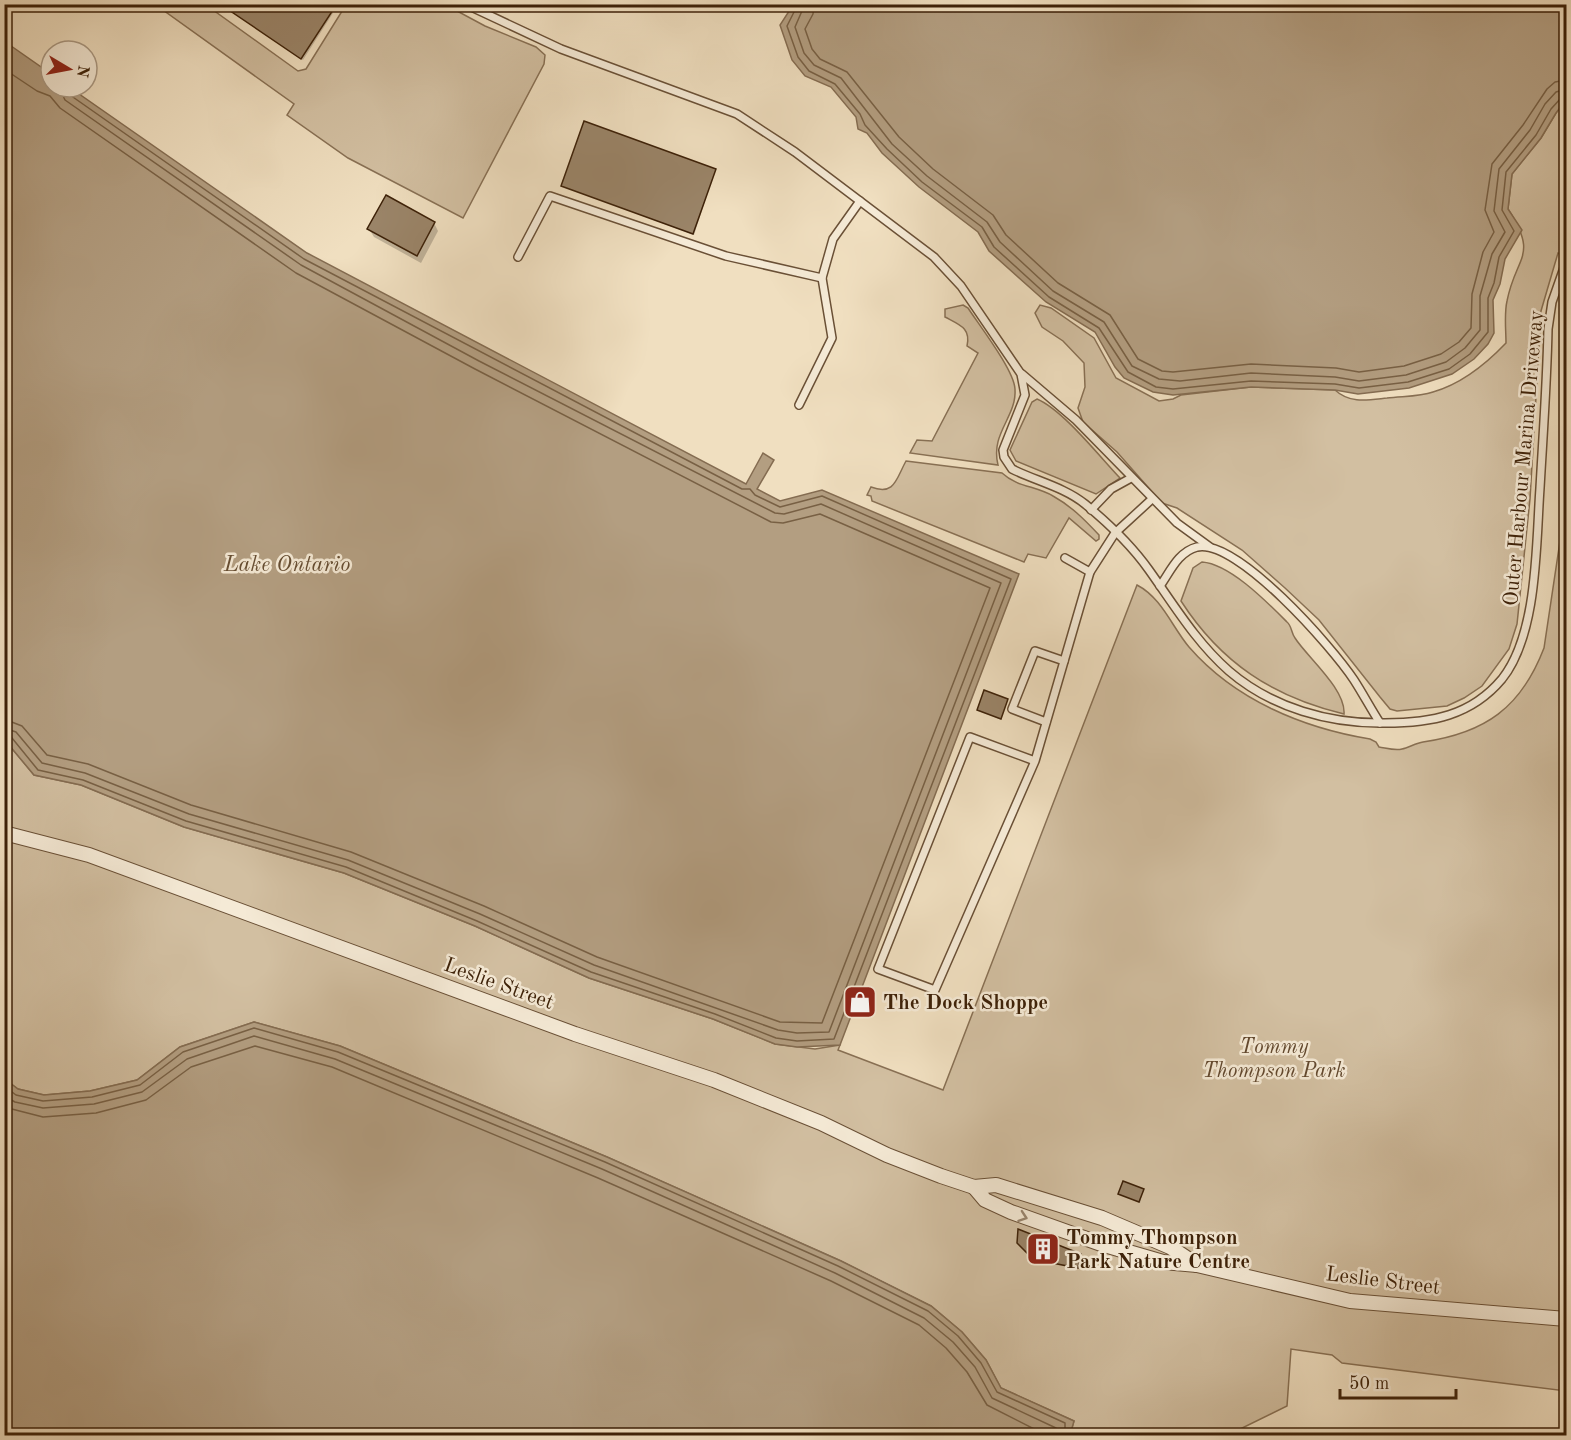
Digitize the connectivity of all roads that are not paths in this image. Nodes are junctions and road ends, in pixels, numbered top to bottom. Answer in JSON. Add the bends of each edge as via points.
{"nodes":[{"id":1,"x":465,"y":4,"type":"edge"},
{"id":2,"x":860,"y":201,"type":"junction"},
{"id":3,"x":518,"y":257,"type":"dead end"},
{"id":4,"x":1566,"y":262,"type":"edge"},
{"id":5,"x":822,"y":278,"type":"junction"},
{"id":6,"x":1022,"y":374,"type":"junction"},
{"id":7,"x":799,"y":405,"type":"dead end"},
{"id":8,"x":1131,"y":478,"type":"junction"},
{"id":9,"x":1152,"y":499,"type":"junction"},
{"id":10,"x":1091,"y":510,"type":"junction"},
{"id":11,"x":1115,"y":533,"type":"junction"},
{"id":12,"x":1210,"y":547,"type":"junction"},
{"id":13,"x":1065,"y":558,"type":"dead end"},
{"id":14,"x":1090,"y":572,"type":"junction"},
{"id":15,"x":1160,"y":586,"type":"junction"},
{"id":16,"x":1064,"y":661,"type":"junction"},
{"id":17,"x":1046,"y":722,"type":"junction"},
{"id":18,"x":1380,"y":723,"type":"junction"},
{"id":19,"x":1035,"y":760,"type":"junction"},
{"id":20,"x":4,"y":833,"type":"edge"},
{"id":21,"x":974,"y":1187,"type":"junction"},
{"id":22,"x":1197,"y":1265,"type":"junction"},
{"id":23,"x":1566,"y":1319,"type":"edge"}],
"edges":[{"from":1,"to":2,"type":"lane","via":[[561,49],[737,114]]},
{"from":2,"to":5,"type":"lane","via":[[833,238]]},
{"from":2,"to":6,"type":"lane","via":[[950,272]]},
{"from":3,"to":5,"type":"lane","via":[[550,196],[726,256]]},
{"from":4,"to":18,"type":"lane","name":"Outer Harbour Marina Driveway","via":[[1552,302],[1548,329],[1533,579],[1516,654],[1503,678],[1463,711],[1421,722]]},
{"from":5,"to":7,"type":"lane","via":[[832,338]]},
{"from":6,"to":8,"type":"lane","via":[[1076,420]]},
{"from":6,"to":10,"type":"lane","name":"Outer Harbour Marina Driveway","via":[[1024,395],[1004,443],[1007,464],[1067,492]]},
{"from":8,"to":9,"type":"lane"},
{"from":8,"to":10,"type":"lane","via":[[1111,489]]},
{"from":9,"to":11,"type":"lane"},
{"from":9,"to":12,"type":"lane"},
{"from":10,"to":11,"type":"lane","name":"Outer Harbour Marina Driveway"},
{"from":11,"to":14,"type":"lane"},
{"from":11,"to":15,"type":"lane","name":"Outer Harbour Marina Driveway"},
{"from":12,"to":15,"type":"lane","via":[[1186,552]]},
{"from":12,"to":18,"type":"lane","via":[[1240,560],[1312,627],[1353,678]]},
{"from":13,"to":14,"type":"lane"},
{"from":14,"to":16,"type":"lane"},
{"from":15,"to":18,"type":"lane","name":"Outer Harbour Marina Driveway","via":[[1208,651],[1251,688],[1316,717]]},
{"from":16,"to":17,"type":"lane"},
{"from":16,"to":17,"type":"lane","via":[[1035,651],[1012,709]]},
{"from":17,"to":19,"type":"lane"},
{"from":19,"to":19,"type":"lane","via":[[935,990],[878,969],[970,737]]},
{"from":20,"to":21,"type":"street","name":"Leslie Street","via":[[89,855],[575,1034],[714,1080],[821,1123],[887,1155]]},
{"from":21,"to":22,"type":"street","name":"Leslie Street","via":[[996,1185],[1102,1218],[1170,1247]]},
{"from":21,"to":22,"type":"street","name":"Leslie Street","one_way":true,"via":[[985,1200],[1011,1212],[1090,1240],[1164,1262]]},
{"from":22,"to":23,"type":"street","name":"Leslie Street","via":[[1350,1301]]}]}
